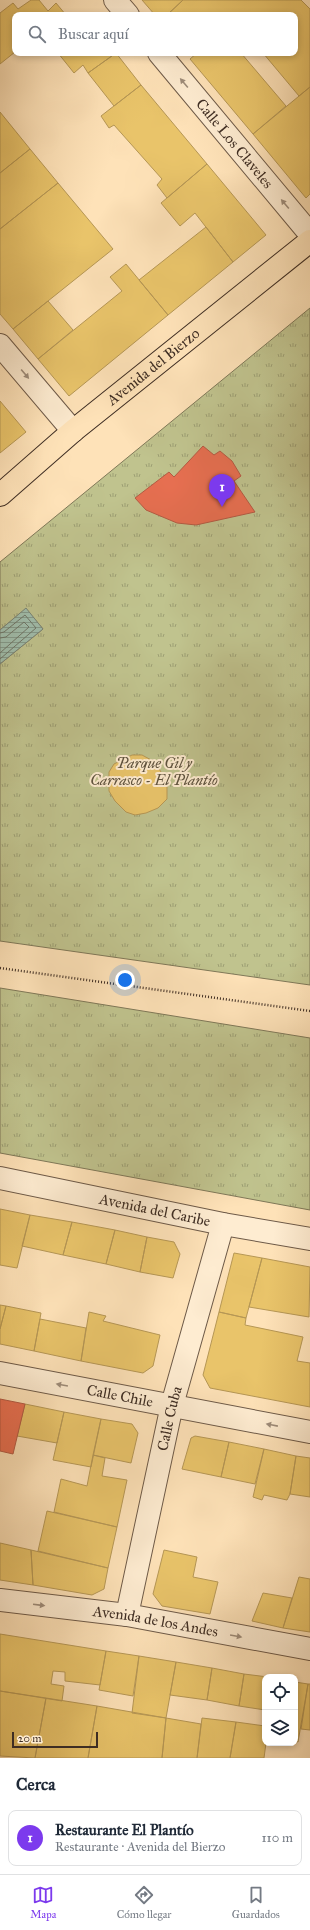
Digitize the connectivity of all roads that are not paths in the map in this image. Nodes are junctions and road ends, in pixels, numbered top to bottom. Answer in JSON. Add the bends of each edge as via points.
{"nodes":[{"id":1,"x":115,"y":0,"type":"edge"},
{"id":2,"x":125,"y":12,"type":"edge"},
{"id":3,"x":162,"y":56,"type":"edge"},
{"id":4,"x":310,"y":234,"type":"edge"},
{"id":5,"x":310,"y":242,"type":"edge"},
{"id":6,"x":0,"y":345,"type":"edge"},
{"id":7,"x":73,"y":431,"type":"junction"},
{"id":8,"x":0,"y":495,"type":"edge"},
{"id":9,"x":0,"y":1178,"type":"edge"},
{"id":10,"x":222,"y":1224,"type":"junction"},
{"id":11,"x":310,"y":1239,"type":"edge"},
{"id":12,"x":0,"y":1373,"type":"edge"},
{"id":13,"x":172,"y":1405,"type":"junction"},
{"id":14,"x":310,"y":1432,"type":"edge"},
{"id":15,"x":0,"y":1600,"type":"edge"},
{"id":16,"x":127,"y":1615,"type":"junction"},
{"id":17,"x":310,"y":1649,"type":"edge"}],
"edges":[{"from":1,"to":2,"type":"street"},
{"from":4,"to":3,"type":"street","name":"Calle Los Claveles","one_way":true},
{"from":5,"to":7,"type":"main road","name":"Avenida del Bierzo"},
{"from":6,"to":7,"type":"street","one_way":true},
{"from":7,"to":8,"type":"main road","name":"Avenida del Bierzo"},
{"from":9,"to":10,"type":"street","name":"Avenida del Caribe"},
{"from":10,"to":11,"type":"street","name":"Avenida del Caribe"},
{"from":10,"to":13,"type":"street","name":"Calle Cuba"},
{"from":13,"to":12,"type":"street","name":"Calle Chile","one_way":true},
{"from":14,"to":13,"type":"street","name":"Calle Chile","one_way":true},
{"from":13,"to":16,"type":"street","name":"Calle Cuba"},
{"from":15,"to":16,"type":"street","name":"Avenida de los Andes","one_way":true},
{"from":16,"to":17,"type":"street","name":"Avenida de los Andes","one_way":true}]}
